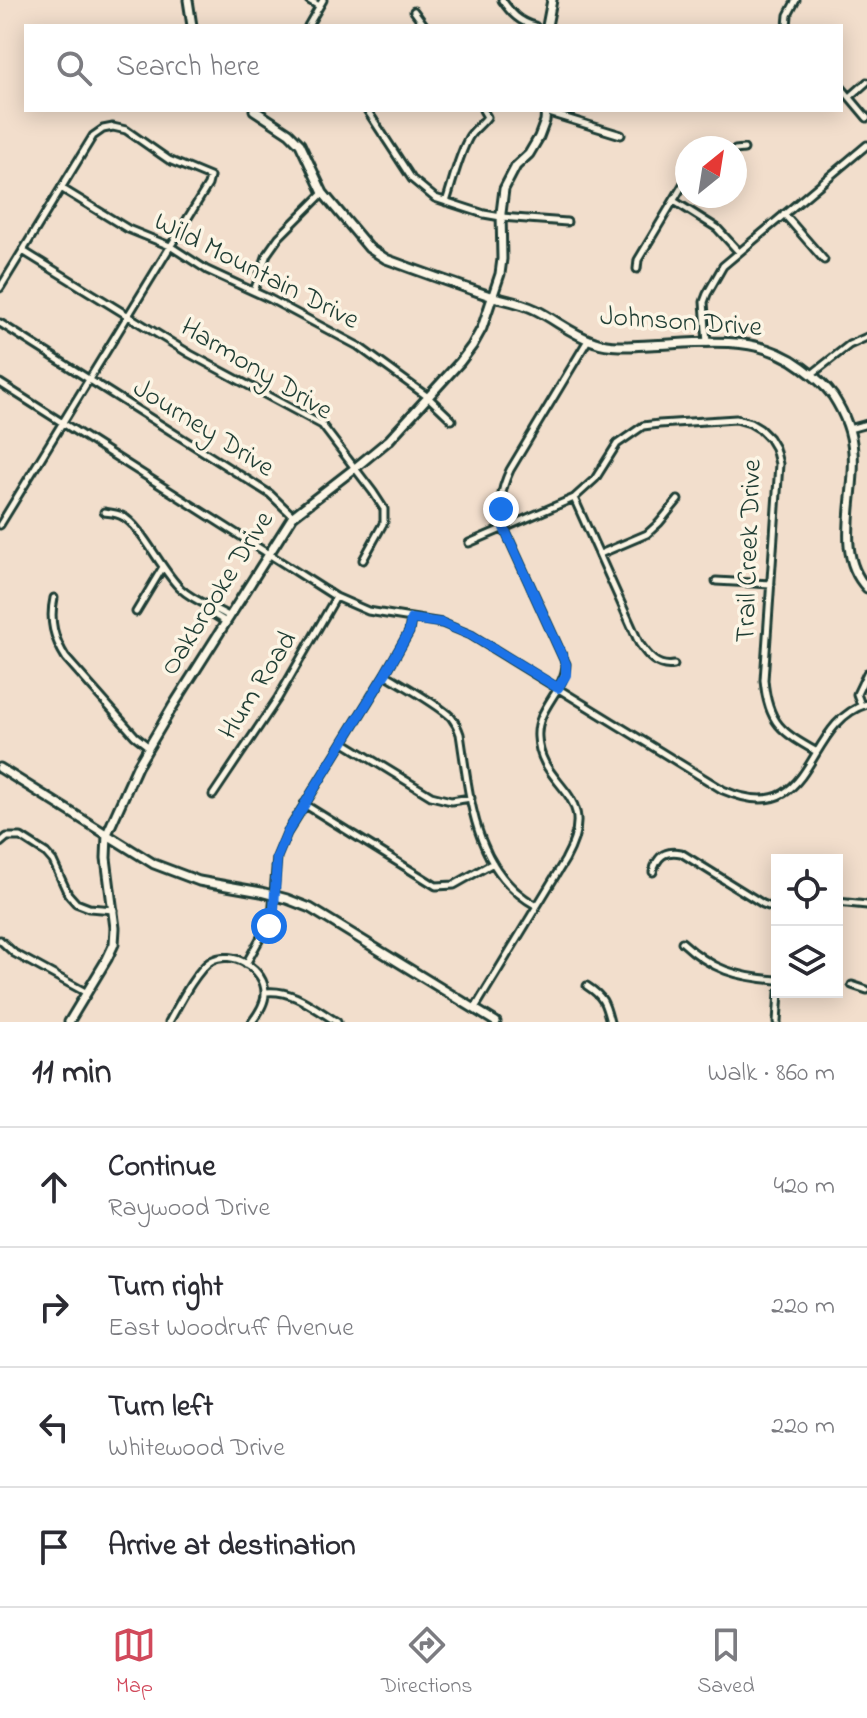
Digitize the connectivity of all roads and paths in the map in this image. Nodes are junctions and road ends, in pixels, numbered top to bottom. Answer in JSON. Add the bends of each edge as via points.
{"nodes":[{"id":1,"x":188,"y":0,"type":"edge"},
{"id":2,"x":309,"y":0,"type":"edge"},
{"id":3,"x":502,"y":0,"type":"edge"},
{"id":4,"x":552,"y":0,"type":"edge"},
{"id":5,"x":796,"y":0,"type":"edge"},
{"id":6,"x":321,"y":3,"type":"edge"},
{"id":7,"x":414,"y":11,"type":"dead end"},
{"id":8,"x":192,"y":24,"type":"edge"},
{"id":9,"x":309,"y":24,"type":"edge"},
{"id":10,"x":424,"y":24,"type":"edge"},
{"id":11,"x":530,"y":24,"type":"edge"},
{"id":12,"x":547,"y":24,"type":"edge"},
{"id":13,"x":787,"y":24,"type":"edge"},
{"id":14,"x":867,"y":82,"type":"edge"},
{"id":15,"x":843,"y":89,"type":"edge"},
{"id":16,"x":850,"y":97,"type":"junction"},
{"id":17,"x":259,"y":112,"type":"edge"},
{"id":18,"x":368,"y":112,"type":"edge"},
{"id":19,"x":484,"y":112,"type":"edge"},
{"id":20,"x":546,"y":112,"type":"edge"},
{"id":21,"x":549,"y":112,"type":"edge"},
{"id":22,"x":867,"y":118,"type":"edge"},
{"id":23,"x":621,"y":135,"type":"dead end"},
{"id":24,"x":867,"y":145,"type":"edge"},
{"id":25,"x":61,"y":188,"type":"junction"},
{"id":26,"x":323,"y":193,"type":"junction"},
{"id":27,"x":674,"y":201,"type":"joint"},
{"id":28,"x":446,"y":202,"type":"junction"},
{"id":29,"x":784,"y":214,"type":"junction"},
{"id":30,"x":501,"y":217,"type":"junction"},
{"id":31,"x":567,"y":222,"type":"dead end"},
{"id":32,"x":170,"y":246,"type":"junction"},
{"id":33,"x":23,"y":251,"type":"junction"},
{"id":34,"x":739,"y":252,"type":"junction"},
{"id":35,"x":824,"y":260,"type":"dead end"},
{"id":36,"x":637,"y":269,"type":"dead end"},
{"id":37,"x":0,"y":288,"type":"edge"},
{"id":38,"x":254,"y":292,"type":"junction"},
{"id":39,"x":491,"y":296,"type":"junction"},
{"id":40,"x":127,"y":317,"type":"junction"},
{"id":41,"x":0,"y":323,"type":"edge"},
{"id":42,"x":867,"y":337,"type":"edge"},
{"id":43,"x":588,"y":340,"type":"junction"},
{"id":44,"x":707,"y":343,"type":"junction"},
{"id":45,"x":812,"y":374,"type":"junction"},
{"id":46,"x":89,"y":380,"type":"junction"},
{"id":47,"x":0,"y":383,"type":"edge"},
{"id":48,"x":428,"y":397,"type":"junction"},
{"id":49,"x":452,"y":420,"type":"dead end"},
{"id":50,"x":63,"y":423,"type":"junction"},
{"id":51,"x":867,"y":424,"type":"edge"},
{"id":52,"x":849,"y":429,"type":"junction"},
{"id":53,"x":355,"y":468,"type":"junction"},
{"id":54,"x":574,"y":498,"type":"junction"},
{"id":55,"x":678,"y":500,"type":"dead end"},
{"id":56,"x":104,"y":512,"type":"dead end"},
{"id":57,"x":293,"y":516,"type":"junction"},
{"id":58,"x":0,"y":525,"type":"edge"},
{"id":59,"x":504,"y":528,"type":"junction"},
{"id":60,"x":469,"y":543,"type":"dead end"},
{"id":61,"x":268,"y":554,"type":"junction"},
{"id":62,"x":600,"y":554,"type":"junction"},
{"id":63,"x":363,"y":560,"type":"dead end"},
{"id":64,"x":163,"y":567,"type":"junction"},
{"id":65,"x":716,"y":581,"type":"dead end"},
{"id":66,"x":771,"y":584,"type":"junction"},
{"id":67,"x":867,"y":588,"type":"edge"},
{"id":68,"x":336,"y":597,"type":"junction"},
{"id":69,"x":54,"y":598,"type":"dead end"},
{"id":70,"x":136,"y":612,"type":"dead end"},
{"id":71,"x":411,"y":619,"type":"junction"},
{"id":72,"x":228,"y":620,"type":"junction"},
{"id":73,"x":674,"y":665,"type":"dead end"},
{"id":74,"x":867,"y":673,"type":"edge"},
{"id":75,"x":385,"y":674,"type":"junction"},
{"id":76,"x":558,"y":688,"type":"junction"},
{"id":77,"x":864,"y":704,"type":"edge"},
{"id":78,"x":343,"y":742,"type":"junction"},
{"id":79,"x":149,"y":747,"type":"junction"},
{"id":80,"x":817,"y":752,"type":"junction"},
{"id":81,"x":0,"y":768,"type":"edge"},
{"id":82,"x":213,"y":795,"type":"dead end"},
{"id":83,"x":471,"y":798,"type":"junction"},
{"id":84,"x":304,"y":804,"type":"junction"},
{"id":85,"x":107,"y":834,"type":"junction"},
{"id":86,"x":0,"y":843,"type":"edge"},
{"id":87,"x":493,"y":863,"type":"junction"},
{"id":88,"x":653,"y":872,"type":"dead end"},
{"id":89,"x":275,"y":896,"type":"junction"},
{"id":90,"x":843,"y":902,"type":"edge"},
{"id":91,"x":867,"y":905,"type":"edge"},
{"id":92,"x":537,"y":906,"type":"junction"},
{"id":93,"x":771,"y":907,"type":"edge"},
{"id":94,"x":114,"y":910,"type":"junction"},
{"id":95,"x":0,"y":940,"type":"edge"},
{"id":96,"x":682,"y":942,"type":"dead end"},
{"id":97,"x":246,"y":964,"type":"junction"},
{"id":98,"x":771,"y":979,"type":"edge"},
{"id":99,"x":852,"y":985,"type":"dead end"},
{"id":100,"x":587,"y":986,"type":"dead end"},
{"id":101,"x":867,"y":990,"type":"edge"},
{"id":102,"x":266,"y":992,"type":"junction"},
{"id":103,"x":87,"y":993,"type":"junction"},
{"id":104,"x":779,"y":998,"type":"edge"},
{"id":105,"x":475,"y":1008,"type":"junction"},
{"id":106,"x":69,"y":1022,"type":"edge"},
{"id":107,"x":169,"y":1022,"type":"edge"},
{"id":108,"x":252,"y":1022,"type":"edge"},
{"id":109,"x":337,"y":1022,"type":"edge"},
{"id":110,"x":496,"y":1022,"type":"edge"},
{"id":111,"x":610,"y":1022,"type":"edge"},
{"id":112,"x":777,"y":1022,"type":"edge"}],
"edges":[{"from":1,"to":8,"type":"street"},
{"from":2,"to":6,"type":"street"},
{"from":3,"to":11,"type":"street"},
{"from":4,"to":12,"type":"street"},
{"from":5,"to":13,"type":"street"},
{"from":6,"to":9,"type":"street"},
{"from":7,"to":10,"type":"street"},
{"from":14,"to":16,"type":"street"},
{"from":15,"to":16,"type":"street"},
{"from":16,"to":22,"type":"street"},
{"from":17,"to":26,"type":"street","name":"Johnson Drive","via":[[300,144]]},
{"from":18,"to":28,"type":"street","via":[[412,179]]},
{"from":19,"to":28,"type":"street","via":[[484,122],[467,140]]},
{"from":20,"to":30,"type":"street","name":"Oakbrooke Drive","via":[[539,137],[504,189]]},
{"from":21,"to":23,"type":"street"},
{"from":24,"to":29,"type":"street"},
{"from":25,"to":32,"type":"street","name":"Wild Mountain Drive","via":[[128,229]]},
{"from":25,"to":32,"type":"street","via":[[93,136],[113,127],[126,130],[169,160],[210,177]]},
{"from":25,"to":33,"type":"street"},
{"from":26,"to":38,"type":"street","via":[[267,254]]},
{"from":26,"to":39,"type":"street","name":"Johnson Drive","via":[[369,248],[386,259]]},
{"from":27,"to":34,"type":"street","via":[[717,228]]},
{"from":27,"to":36,"type":"street"},
{"from":28,"to":30,"type":"street"},
{"from":29,"to":34,"type":"street"},
{"from":29,"to":35,"type":"street"},
{"from":30,"to":31,"type":"street"},
{"from":30,"to":39,"type":"street","name":"Oakbrooke Drive","via":[[502,259]]},
{"from":32,"to":38,"type":"street","name":"Wild Mountain Drive"},
{"from":32,"to":40,"type":"street"},
{"from":33,"to":37,"type":"street"},
{"from":33,"to":40,"type":"street","name":"Harmony Drive"},
{"from":34,"to":44,"type":"street","via":[[723,266],[704,302]]},
{"from":38,"to":48,"type":"street","name":"Wild Mountain Drive","via":[[358,346]]},
{"from":39,"to":43,"type":"street","name":"Johnson Drive","via":[[535,310]]},
{"from":39,"to":48,"type":"street","name":"Oakbrooke Drive","via":[[472,346]]},
{"from":40,"to":46,"type":"street"},
{"from":40,"to":53,"type":"street","name":"Harmony Drive","via":[[322,425]]},
{"from":41,"to":46,"type":"street","name":"Journey Drive"},
{"from":42,"to":45,"type":"street"},
{"from":43,"to":44,"type":"street","name":"Johnson Drive","via":[[638,346]]},
{"from":43,"to":59,"type":"street","via":[[501,489]]},
{"from":44,"to":45,"type":"street","name":"Johnson Drive","via":[[760,346]]},
{"from":45,"to":52,"type":"street","name":"Johnson Drive","via":[[831,393]]},
{"from":46,"to":50,"type":"street"},
{"from":46,"to":57,"type":"street","name":"Journey Drive","via":[[270,494]]},
{"from":47,"to":50,"type":"street"},
{"from":48,"to":49,"type":"street","name":"Wild Mountain Drive"},
{"from":48,"to":53,"type":"street","name":"Oakbrooke Drive"},
{"from":50,"to":58,"type":"street"},
{"from":50,"to":61,"type":"street"},
{"from":51,"to":52,"type":"street"},
{"from":52,"to":67,"type":"street","name":"Johnson Drive","via":[[854,466],[849,538],[859,580]]},
{"from":53,"to":57,"type":"street","name":"Oakbrooke Drive"},
{"from":53,"to":63,"type":"street","name":"Harmony Drive","via":[[384,509],[384,522]]},
{"from":54,"to":59,"type":"street","name":"Trail Creek Drive"},
{"from":54,"to":62,"type":"street"},
{"from":54,"to":66,"type":"street","name":"Trail Creek Drive","via":[[595,479],[617,444],[643,426],[736,419],[750,423],[769,438],[779,464]]},
{"from":55,"to":62,"type":"street","via":[[647,534]]},
{"from":56,"to":64,"type":"street","via":[[125,517]]},
{"from":57,"to":61,"type":"street","name":"Oakbrooke Drive"},
{"from":59,"to":60,"type":"street","name":"Trail Creek Drive"},
{"from":59,"to":76,"type":"street","via":[[566,664]]},
{"from":61,"to":68,"type":"street"},
{"from":61,"to":72,"type":"street","name":"Oakbrooke Drive"},
{"from":62,"to":73,"type":"street","via":[[639,643],[657,662]]},
{"from":64,"to":70,"type":"street"},
{"from":64,"to":72,"type":"street","via":[[184,592]]},
{"from":65,"to":66,"type":"street"},
{"from":66,"to":80,"type":"street","name":"Trail Creek Drive","via":[[764,680],[769,709],[781,729]]},
{"from":68,"to":71,"type":"street","via":[[368,611]]},
{"from":68,"to":82,"type":"street","name":"Hum Road","via":[[278,698]]},
{"from":69,"to":79,"type":"street","via":[[54,633],[66,658]]},
{"from":71,"to":75,"type":"street"},
{"from":71,"to":76,"type":"street","via":[[442,623],[471,635]]},
{"from":72,"to":79,"type":"street","name":"Oakbrooke Drive"},
{"from":74,"to":77,"type":"street","via":[[857,694]]},
{"from":75,"to":78,"type":"street"},
{"from":75,"to":83,"type":"street","via":[[455,722]]},
{"from":76,"to":80,"type":"street","via":[[739,797],[758,800],[792,787]]},
{"from":76,"to":92,"type":"street","via":[[539,723],[539,747],[578,814],[574,844]]},
{"from":77,"to":80,"type":"street","via":[[831,729]]},
{"from":78,"to":83,"type":"street","via":[[431,796]]},
{"from":78,"to":84,"type":"street"},
{"from":79,"to":85,"type":"street","name":"Oakbrooke Drive"},
{"from":81,"to":85,"type":"street"},
{"from":83,"to":87,"type":"street"},
{"from":84,"to":87,"type":"street","via":[[436,886],[454,885]]},
{"from":84,"to":89,"type":"street","via":[[277,857]]},
{"from":85,"to":89,"type":"street","via":[[180,875]]},
{"from":85,"to":94,"type":"street","name":"Oakbrooke Drive"},
{"from":86,"to":94,"type":"street","via":[[21,837],[53,861],[76,903]]},
{"from":87,"to":92,"type":"street","via":[[511,889]]},
{"from":88,"to":93,"type":"street","via":[[663,854],[681,853]]},
{"from":89,"to":97,"type":"street","via":[[269,926]]},
{"from":89,"to":105,"type":"street","via":[[328,918]]},
{"from":90,"to":91,"type":"street"},
{"from":92,"to":105,"type":"street"},
{"from":94,"to":103,"type":"street","name":"Oakbrooke Drive","via":[[114,944]]},
{"from":95,"to":103,"type":"street"},
{"from":96,"to":98,"type":"street","via":[[726,972]]},
{"from":97,"to":102,"type":"street"},
{"from":97,"to":107,"type":"street","via":[[229,957],[207,964]]},
{"from":99,"to":101,"type":"street"},
{"from":100,"to":111,"type":"street","via":[[600,995]]},
{"from":102,"to":108,"type":"street"},
{"from":102,"to":109,"type":"street","via":[[294,996]]},
{"from":103,"to":106,"type":"street","name":"Oakbrooke Drive"},
{"from":104,"to":112,"type":"street"},
{"from":105,"to":110,"type":"street"}]}
